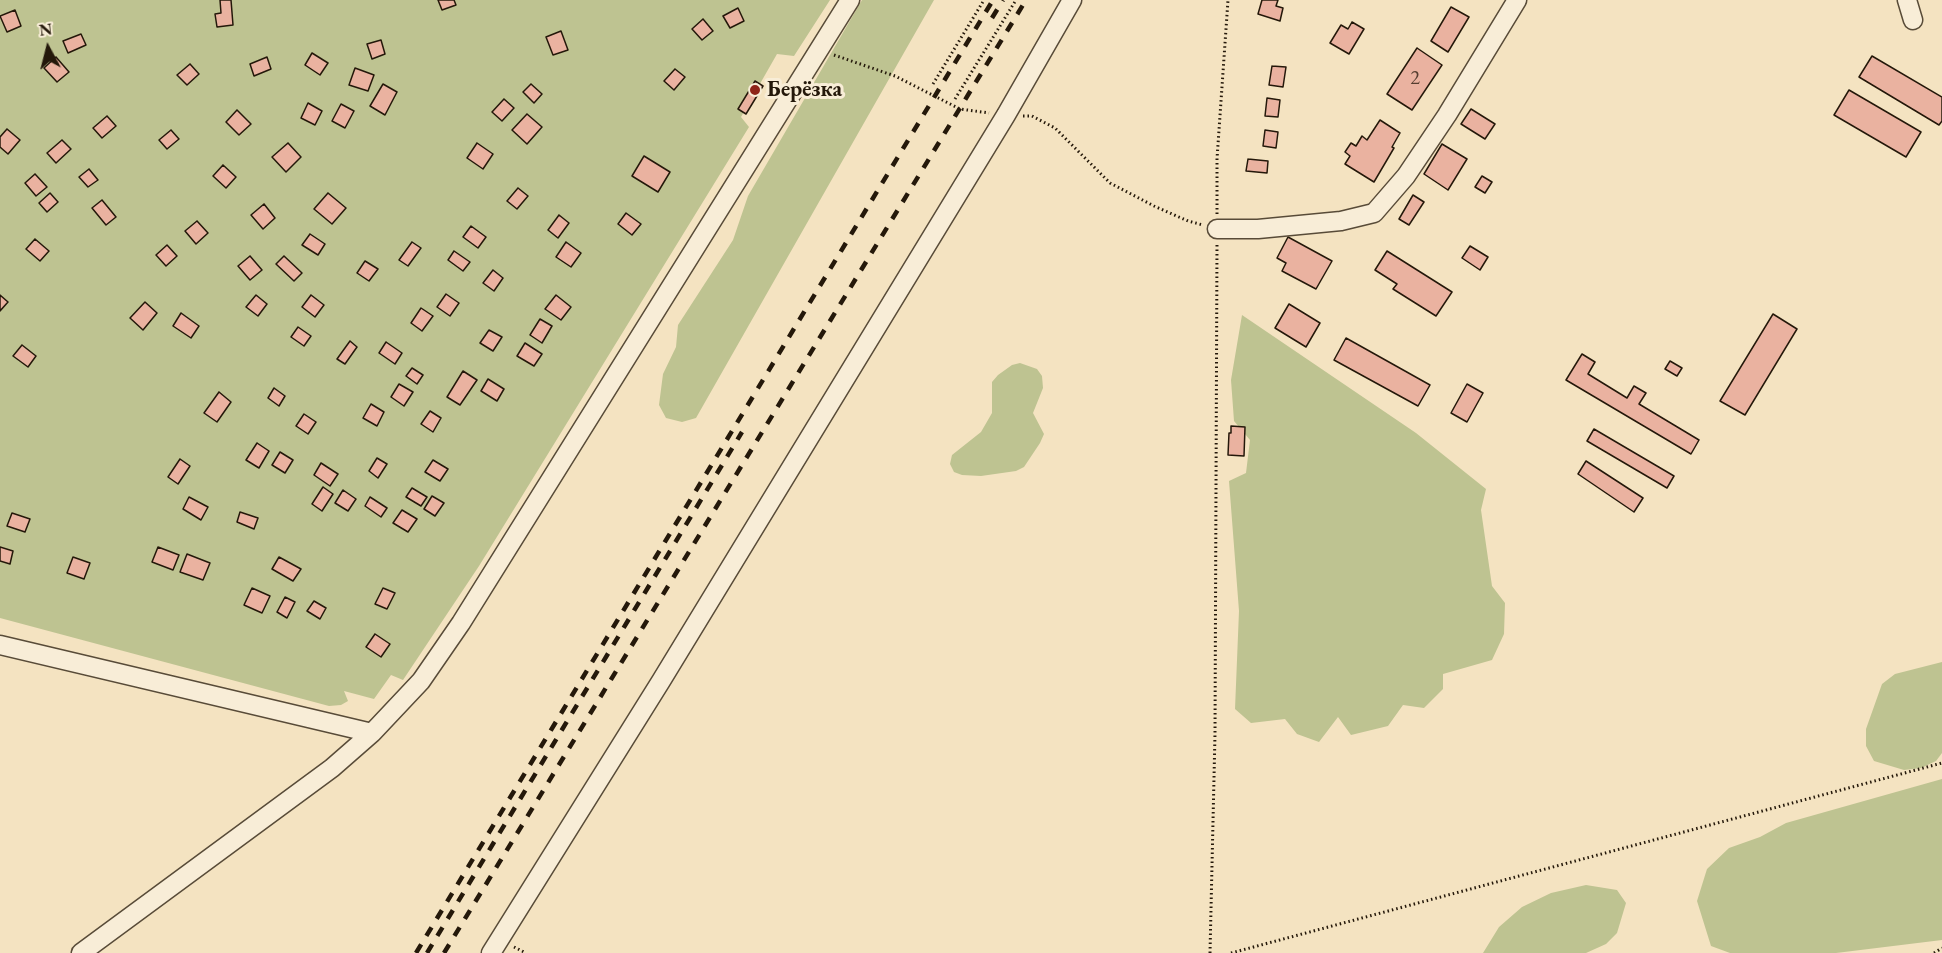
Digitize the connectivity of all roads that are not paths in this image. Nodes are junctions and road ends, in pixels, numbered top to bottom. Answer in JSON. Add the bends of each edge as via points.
{"nodes":[{"id":1,"x":850,"y":0,"type":"edge"},
{"id":2,"x":1072,"y":0,"type":"edge"},
{"id":3,"x":1517,"y":0,"type":"edge"},
{"id":4,"x":1907,"y":0,"type":"edge"},
{"id":5,"x":1913,"y":20,"type":"dead end"},
{"id":6,"x":1216,"y":229,"type":"road end"},
{"id":7,"x":0,"y":645,"type":"edge"},
{"id":8,"x":372,"y":734,"type":"junction"},
{"id":9,"x":81,"y":953,"type":"edge"},
{"id":10,"x":491,"y":953,"type":"edge"}],
"edges":[{"from":1,"to":8,"type":"street","via":[[461,623],[421,681]]},
{"from":2,"to":10,"type":"street","via":[[661,681]]},
{"from":3,"to":6,"type":"street","via":[[1447,115],[1406,176],[1374,213],[1341,221]]},
{"from":4,"to":5,"type":"street"},
{"from":7,"to":8,"type":"street"},
{"from":8,"to":9,"type":"street","via":[[332,768]]}]}
